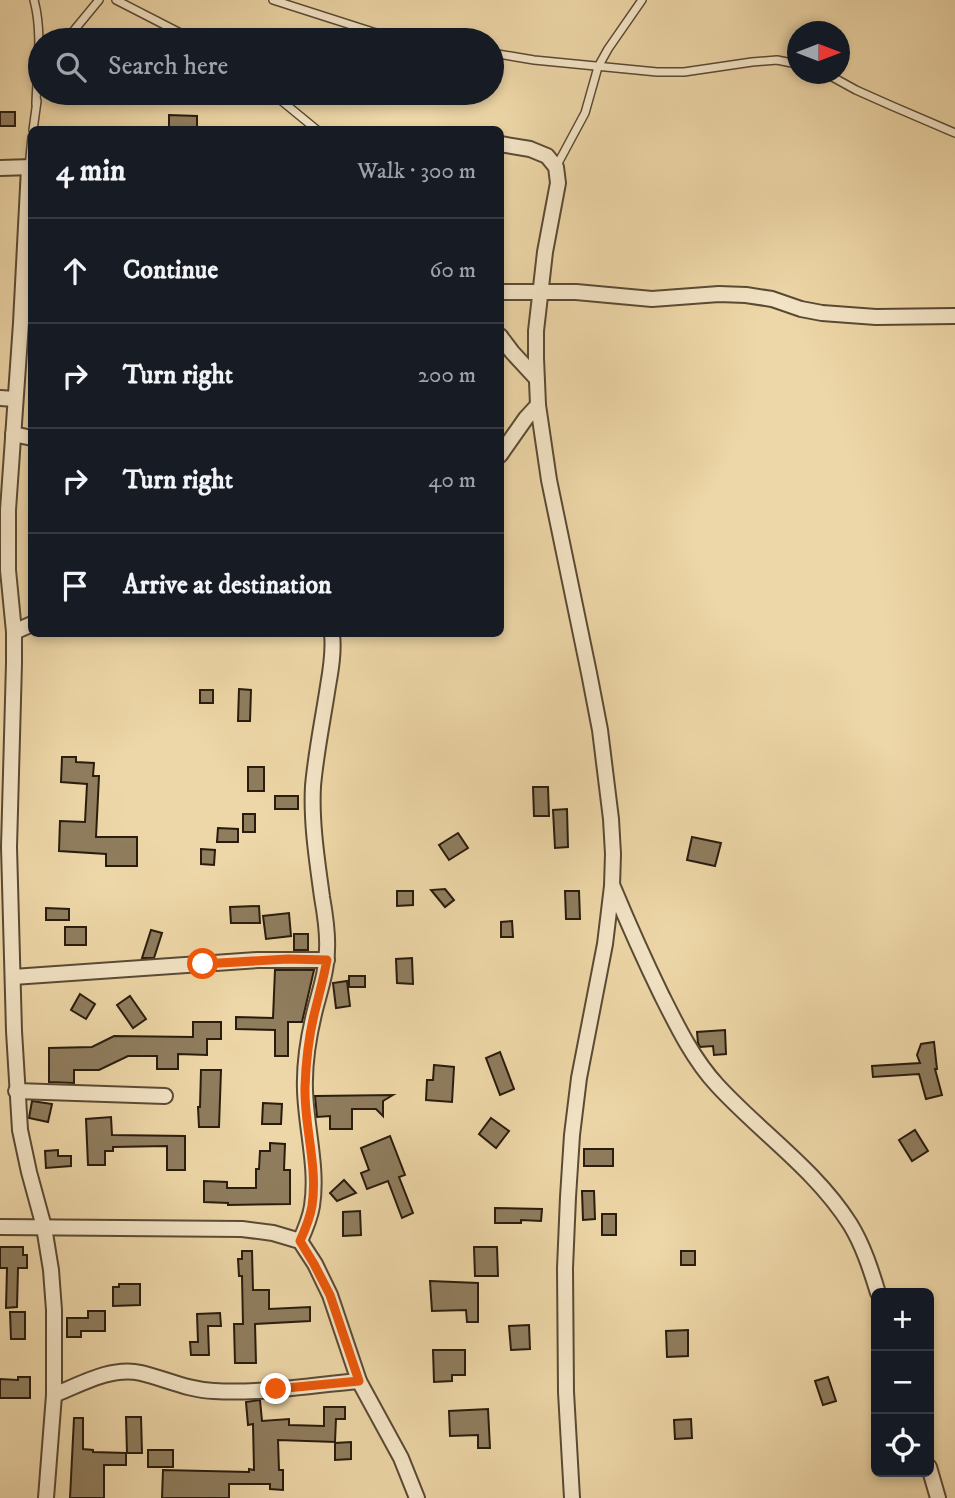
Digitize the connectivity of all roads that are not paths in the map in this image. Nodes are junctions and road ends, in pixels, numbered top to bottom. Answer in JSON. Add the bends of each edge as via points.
{"nodes":[{"id":1,"x":34,"y":0,"type":"edge"},
{"id":2,"x":99,"y":0,"type":"edge"},
{"id":3,"x":116,"y":0,"type":"edge"},
{"id":4,"x":274,"y":0,"type":"edge"},
{"id":5,"x":642,"y":0,"type":"edge"},
{"id":6,"x":39,"y":28,"type":"edge"},
{"id":7,"x":76,"y":28,"type":"edge"},
{"id":8,"x":171,"y":28,"type":"edge"},
{"id":9,"x":360,"y":28,"type":"edge"},
{"id":10,"x":504,"y":55,"type":"edge"},
{"id":11,"x":787,"y":62,"type":"edge"},
{"id":12,"x":598,"y":67,"type":"junction"},
{"id":13,"x":847,"y":84,"type":"edge"},
{"id":14,"x":36,"y":105,"type":"edge"},
{"id":15,"x":287,"y":105,"type":"edge"},
{"id":16,"x":33,"y":126,"type":"edge"},
{"id":17,"x":312,"y":126,"type":"edge"},
{"id":18,"x":955,"y":133,"type":"edge"},
{"id":19,"x":504,"y":145,"type":"edge"},
{"id":20,"x":28,"y":167,"type":"edge"},
{"id":21,"x":556,"y":167,"type":"junction"},
{"id":22,"x":0,"y":168,"type":"edge"},
{"id":23,"x":28,"y":202,"type":"edge"},
{"id":24,"x":504,"y":292,"type":"edge"},
{"id":25,"x":540,"y":292,"type":"junction"},
{"id":26,"x":955,"y":317,"type":"edge"},
{"id":27,"x":504,"y":341,"type":"edge"},
{"id":28,"x":536,"y":378,"type":"junction"},
{"id":29,"x":0,"y":398,"type":"edge"},
{"id":30,"x":15,"y":399,"type":"junction"},
{"id":31,"x":538,"y":405,"type":"junction"},
{"id":32,"x":13,"y":434,"type":"junction"},
{"id":33,"x":28,"y":437,"type":"edge"},
{"id":34,"x":504,"y":448,"type":"edge"},
{"id":35,"x":28,"y":626,"type":"edge"},
{"id":36,"x":14,"y":632,"type":"junction"},
{"id":37,"x":332,"y":637,"type":"edge"},
{"id":38,"x":612,"y":886,"type":"junction"},
{"id":39,"x":6,"y":916,"type":"edge"},
{"id":40,"x":327,"y":960,"type":"junction"},
{"id":41,"x":13,"y":977,"type":"junction"},
{"id":42,"x":7,"y":1030,"type":"edge"},
{"id":43,"x":16,"y":1091,"type":"junction"},
{"id":44,"x":165,"y":1096,"type":"dead end"},
{"id":45,"x":0,"y":1227,"type":"edge"},
{"id":46,"x":44,"y":1227,"type":"junction"},
{"id":47,"x":300,"y":1241,"type":"junction"},
{"id":48,"x":876,"y":1288,"type":"edge"},
{"id":49,"x":359,"y":1381,"type":"junction"},
{"id":50,"x":54,"y":1395,"type":"junction"},
{"id":51,"x":932,"y":1477,"type":"edge"},
{"id":52,"x":46,"y":1498,"type":"edge"},
{"id":53,"x":417,"y":1498,"type":"edge"},
{"id":54,"x":572,"y":1498,"type":"edge"},
{"id":55,"x":938,"y":1498,"type":"edge"}],
"edges":[{"from":1,"to":6,"type":"lane"},
{"from":2,"to":7,"type":"lane"},
{"from":3,"to":8,"type":"lane"},
{"from":4,"to":9,"type":"lane"},
{"from":5,"to":12,"type":"lane"},
{"from":10,"to":12,"type":"lane"},
{"from":11,"to":12,"type":"lane","via":[[684,72]]},
{"from":12,"to":21,"type":"lane","via":[[585,113]]},
{"from":13,"to":18,"type":"lane"},
{"from":14,"to":16,"type":"lane"},
{"from":15,"to":17,"type":"lane"},
{"from":19,"to":21,"type":"street","via":[[547,156]]},
{"from":20,"to":22,"type":"street"},
{"from":21,"to":25,"type":"street","via":[[558,183]]},
{"from":23,"to":30,"type":"street"},
{"from":24,"to":25,"type":"street"},
{"from":25,"to":26,"type":"street","via":[[652,299],[746,295],[822,313]]},
{"from":25,"to":28,"type":"street"},
{"from":27,"to":28,"type":"street"},
{"from":28,"to":31,"type":"street"},
{"from":29,"to":30,"type":"street"},
{"from":30,"to":32,"type":"street"},
{"from":31,"to":34,"type":"street"},
{"from":31,"to":38,"type":"street","via":[[600,730],[611,819]]},
{"from":32,"to":33,"type":"street"},
{"from":32,"to":36,"type":"street","via":[[8,570]]},
{"from":35,"to":36,"type":"street"},
{"from":36,"to":39,"type":"street"},
{"from":37,"to":40,"type":"street","via":[[313,788]]},
{"from":38,"to":48,"type":"street","via":[[673,1019],[694,1054],[717,1084],[835,1203],[851,1226]]},
{"from":38,"to":54,"type":"street","via":[[572,1135],[565,1268]]},
{"from":39,"to":41,"type":"street"},
{"from":40,"to":41,"type":"street","via":[[258,960]]},
{"from":40,"to":47,"type":"street","via":[[306,1061],[313,1187],[308,1223]]},
{"from":41,"to":42,"type":"street"},
{"from":42,"to":43,"type":"street"},
{"from":43,"to":44,"type":"street"},
{"from":43,"to":46,"type":"street","via":[[26,1162]]},
{"from":45,"to":46,"type":"street"},
{"from":46,"to":47,"type":"street","via":[[242,1229]]},
{"from":46,"to":50,"type":"street","via":[[54,1310]]},
{"from":47,"to":49,"type":"street","via":[[330,1295]]},
{"from":49,"to":50,"type":"street","via":[[217,1391],[121,1371]]},
{"from":49,"to":53,"type":"street"},
{"from":50,"to":52,"type":"street"},
{"from":51,"to":55,"type":"street"}]}
